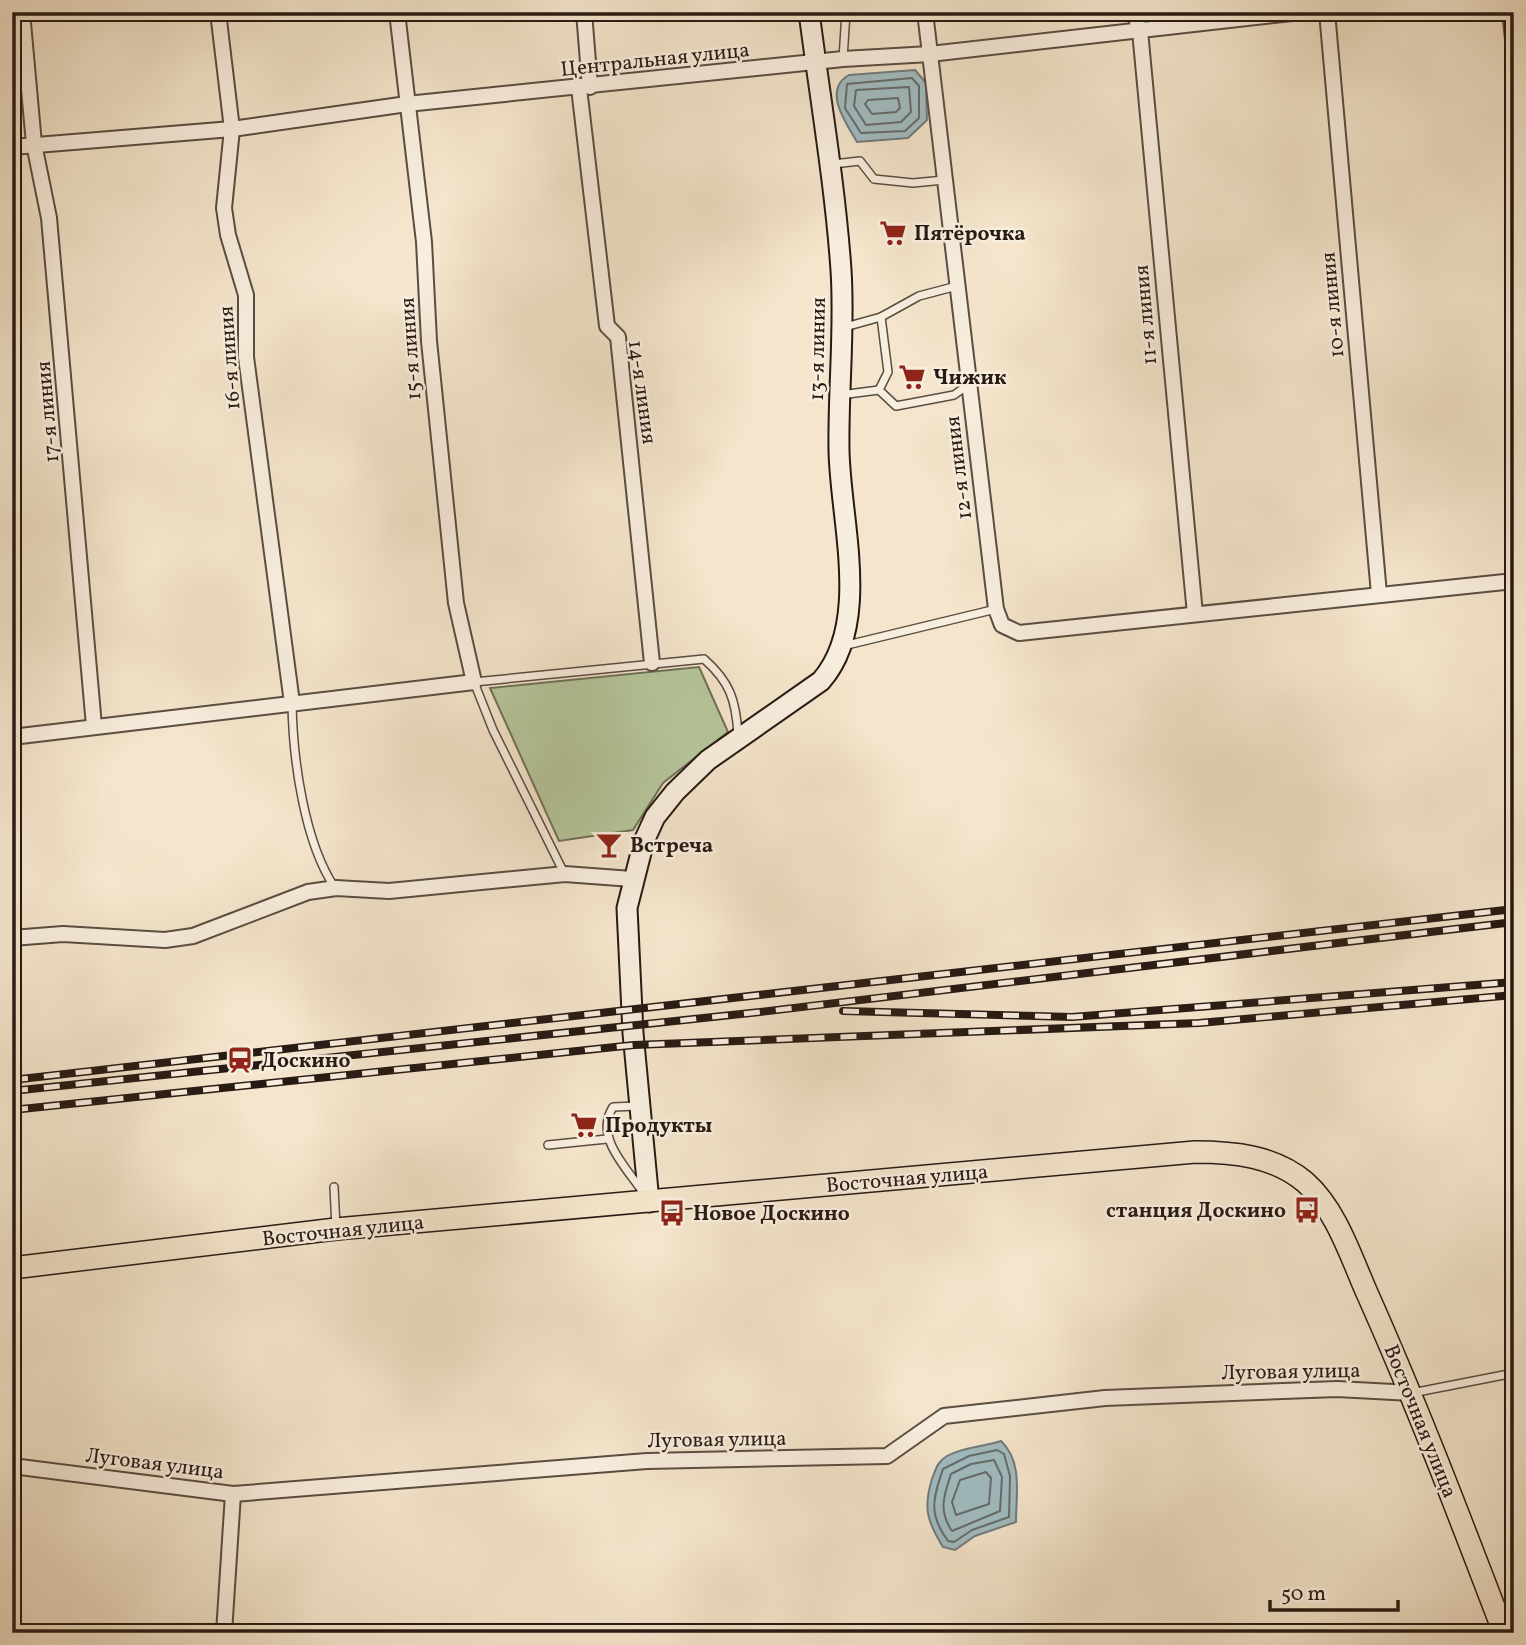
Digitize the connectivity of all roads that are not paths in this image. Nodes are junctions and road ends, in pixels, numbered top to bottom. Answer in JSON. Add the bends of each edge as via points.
{"nodes":[{"id":1,"x":22,"y":12,"type":"edge"},
{"id":2,"x":218,"y":12,"type":"edge"},
{"id":3,"x":397,"y":12,"type":"edge"},
{"id":4,"x":584,"y":12,"type":"edge"},
{"id":5,"x":809,"y":12,"type":"edge"},
{"id":6,"x":846,"y":12,"type":"edge"},
{"id":7,"x":925,"y":12,"type":"edge"},
{"id":8,"x":1135,"y":12,"type":"edge"},
{"id":9,"x":1301,"y":12,"type":"edge"},
{"id":10,"x":1327,"y":12,"type":"edge"},
{"id":11,"x":1510,"y":12,"type":"edge"},
{"id":12,"x":1140,"y":31,"type":"junction"},
{"id":13,"x":1514,"y":48,"type":"edge"},
{"id":14,"x":930,"y":54,"type":"junction"},
{"id":15,"x":843,"y":60,"type":"junction"},
{"id":16,"x":816,"y":63,"type":"junction"},
{"id":17,"x":584,"y":88,"type":"junction"},
{"id":18,"x":407,"y":104,"type":"junction"},
{"id":19,"x":232,"y":129,"type":"junction"},
{"id":20,"x":34,"y":144,"type":"junction"},
{"id":21,"x":12,"y":147,"type":"edge"},
{"id":22,"x":829,"y":165,"type":"junction"},
{"id":23,"x":944,"y":180,"type":"junction"},
{"id":24,"x":957,"y":286,"type":"junction"},
{"id":25,"x":881,"y":317,"type":"junction"},
{"id":26,"x":841,"y":328,"type":"junction"},
{"id":27,"x":969,"y":384,"type":"junction"},
{"id":28,"x":879,"y":390,"type":"junction"},
{"id":29,"x":840,"y":395,"type":"junction"},
{"id":30,"x":1514,"y":581,"type":"edge"},
{"id":31,"x":1379,"y":594,"type":"junction"},
{"id":32,"x":996,"y":609,"type":"junction"},
{"id":33,"x":1195,"y":614,"type":"junction"},
{"id":34,"x":842,"y":646,"type":"junction"},
{"id":35,"x":652,"y":663,"type":"junction"},
{"id":36,"x":474,"y":682,"type":"junction"},
{"id":37,"x":292,"y":703,"type":"junction"},
{"id":38,"x":94,"y":726,"type":"junction"},
{"id":39,"x":12,"y":737,"type":"edge"},
{"id":40,"x":738,"y":738,"type":"junction"},
{"id":41,"x":565,"y":874,"type":"junction"},
{"id":42,"x":632,"y":879,"type":"junction"},
{"id":43,"x":335,"y":888,"type":"junction"},
{"id":44,"x":12,"y":938,"type":"edge"},
{"id":45,"x":641,"y":1105,"type":"junction"},
{"id":46,"x":607,"y":1139,"type":"junction"},
{"id":47,"x":548,"y":1145,"type":"dead end"},
{"id":48,"x":334,"y":1187,"type":"dead end"},
{"id":49,"x":649,"y":1202,"type":"junction"},
{"id":50,"x":337,"y":1229,"type":"junction"},
{"id":51,"x":12,"y":1268,"type":"edge"},
{"id":52,"x":1514,"y":1373,"type":"edge"},
{"id":53,"x":1412,"y":1393,"type":"junction"},
{"id":54,"x":12,"y":1466,"type":"edge"},
{"id":55,"x":233,"y":1494,"type":"junction"},
{"id":56,"x":224,"y":1633,"type":"edge"},
{"id":57,"x":1504,"y":1633,"type":"edge"}],
"edges":[{"from":1,"to":20,"type":"street","name":"17-я линия"},
{"from":2,"to":19,"type":"street","name":"16-я линия"},
{"from":3,"to":18,"type":"street","name":"15-я линия"},
{"from":4,"to":17,"type":"street","name":"14-я линия"},
{"from":5,"to":16,"type":"street","name":"13-я линия"},
{"from":6,"to":15,"type":"lane"},
{"from":7,"to":14,"type":"street","name":"12-я линия"},
{"from":8,"to":12,"type":"street","name":"11-я линия"},
{"from":9,"to":12,"type":"street","name":"Центральная улица"},
{"from":10,"to":31,"type":"street","name":"10-я линия"},
{"from":11,"to":13,"type":"street"},
{"from":12,"to":14,"type":"street","name":"Центральная улица"},
{"from":12,"to":33,"type":"street","name":"11-я линия"},
{"from":14,"to":15,"type":"street","name":"Центральная улица"},
{"from":14,"to":23,"type":"street","name":"12-я линия"},
{"from":15,"to":16,"type":"street","name":"Центральная улица"},
{"from":16,"to":17,"type":"street","name":"Центральная улица"},
{"from":16,"to":22,"type":"street","name":"13-я линия"},
{"from":17,"to":18,"type":"street","name":"Центральная улица"},
{"from":17,"to":35,"type":"street","name":"14-я линия","via":[[607,326],[618,337]]},
{"from":18,"to":19,"type":"street","name":"Центральная улица"},
{"from":18,"to":36,"type":"street","name":"15-я линия","via":[[456,603]]},
{"from":19,"to":20,"type":"street","name":"Центральная улица"},
{"from":19,"to":37,"type":"street","name":"16-я линия","via":[[224,208],[246,295],[246,357]]},
{"from":20,"to":21,"type":"street","name":"Центральная улица"},
{"from":20,"to":38,"type":"street","name":"17-я линия","via":[[49,218]]},
{"from":22,"to":23,"type":"lane","via":[[860,161],[874,179]]},
{"from":22,"to":26,"type":"street","name":"13-я линия","via":[[841,271]]},
{"from":23,"to":24,"type":"street","name":"12-я линия"},
{"from":24,"to":25,"type":"lane","via":[[919,296]]},
{"from":24,"to":27,"type":"street","name":"12-я линия"},
{"from":25,"to":26,"type":"lane"},
{"from":25,"to":28,"type":"lane","via":[[888,372]]},
{"from":26,"to":29,"type":"street","name":"13-я линия"},
{"from":27,"to":28,"type":"lane","via":[[954,395],[895,405]]},
{"from":27,"to":32,"type":"street","name":"12-я линия"},
{"from":28,"to":29,"type":"lane"},
{"from":29,"to":34,"type":"street","name":"13-я линия","via":[[839,452],[850,571]]},
{"from":30,"to":31,"type":"street"},
{"from":31,"to":33,"type":"street"},
{"from":32,"to":33,"type":"street","name":"12-я линия","via":[[1002,625],[1019,633]]},
{"from":32,"to":34,"type":"lane"},
{"from":34,"to":40,"type":"street","name":"13-я линия","via":[[821,681]]},
{"from":35,"to":36,"type":"lane"},
{"from":35,"to":40,"type":"lane","via":[[704,659],[724,676],[737,709]]},
{"from":36,"to":37,"type":"street"},
{"from":36,"to":41,"type":"lane"},
{"from":37,"to":38,"type":"street"},
{"from":37,"to":43,"type":"lane","via":[[293,753],[320,866]]},
{"from":38,"to":39,"type":"street"},
{"from":40,"to":42,"type":"street","via":[[700,768],[655,817]]},
{"from":41,"to":42,"type":"street"},
{"from":41,"to":43,"type":"street","via":[[389,891]]},
{"from":42,"to":45,"type":"street","via":[[627,908]]},
{"from":43,"to":44,"type":"street","via":[[308,892],[193,936],[165,940],[63,934]]},
{"from":45,"to":46,"type":"lane","via":[[613,1107],[606,1119]]},
{"from":45,"to":49,"type":"street"},
{"from":46,"to":47,"type":"lane"},
{"from":46,"to":49,"type":"lane"},
{"from":48,"to":50,"type":"lane"},
{"from":49,"to":50,"type":"main road","name":"Восточная улица"},
{"from":49,"to":53,"type":"main road","name":"Восточная улица","via":[[1235,1152],[1270,1162],[1293,1175],[1321,1201]]},
{"from":50,"to":51,"type":"main road","name":"Восточная улица"},
{"from":52,"to":53,"type":"lane"},
{"from":53,"to":55,"type":"street","name":"Луговая улица","via":[[1337,1389],[1105,1398],[944,1416],[887,1456],[647,1461]]},
{"from":53,"to":57,"type":"main road","name":"Восточная улица"},
{"from":54,"to":55,"type":"street","name":"Луговая улица"},
{"from":55,"to":56,"type":"street"}]}
